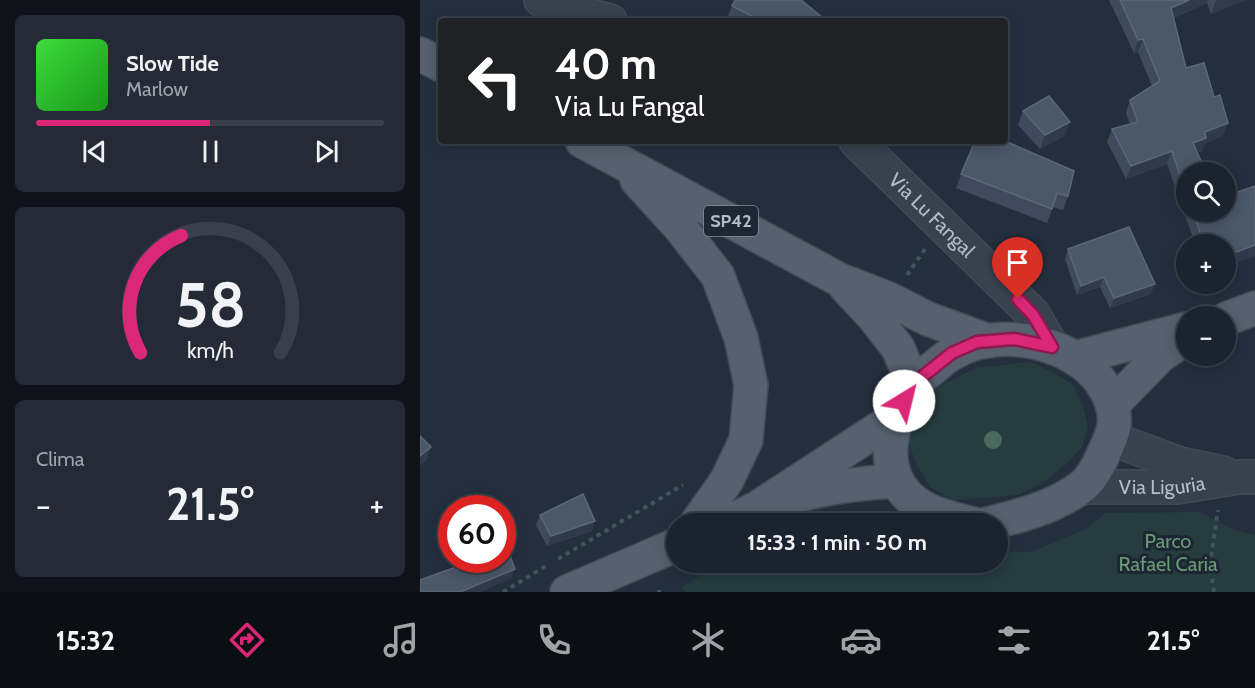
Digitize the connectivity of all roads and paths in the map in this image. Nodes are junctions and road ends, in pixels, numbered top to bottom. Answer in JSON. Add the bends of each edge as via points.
{"nodes":[{"id":1,"x":541,"y":0,"type":"edge"},
{"id":2,"x":598,"y":18,"type":"edge"},
{"id":3,"x":420,"y":54,"type":"edge"},
{"id":4,"x":438,"y":63,"type":"edge"},
{"id":5,"x":588,"y":144,"type":"edge"},
{"id":6,"x":859,"y":144,"type":"edge"},
{"id":7,"x":622,"y":162,"type":"junction"},
{"id":8,"x":840,"y":280,"type":"junction"},
{"id":9,"x":1255,"y":308,"type":"edge"},
{"id":10,"x":1236,"y":315,"type":"edge"},
{"id":11,"x":1176,"y":331,"type":"edge"},
{"id":12,"x":989,"y":341,"type":"junction"},
{"id":13,"x":1176,"y":345,"type":"edge"},
{"id":14,"x":1063,"y":353,"type":"junction"},
{"id":15,"x":913,"y":384,"type":"junction"},
{"id":16,"x":1112,"y":405,"type":"junction"},
{"id":17,"x":895,"y":418,"type":"junction"},
{"id":18,"x":1110,"y":438,"type":"junction"},
{"id":19,"x":1247,"y":477,"type":"edge"},
{"id":20,"x":727,"y":480,"type":"junction"},
{"id":21,"x":896,"y":481,"type":"junction"},
{"id":22,"x":1082,"y":487,"type":"junction"},
{"id":23,"x":757,"y":508,"type":"junction"},
{"id":24,"x":704,"y":513,"type":"edge"},
{"id":25,"x":747,"y":513,"type":"edge"},
{"id":26,"x":934,"y":513,"type":"edge"},
{"id":27,"x":1008,"y":519,"type":"edge"},
{"id":28,"x":1218,"y":521,"type":"dead end"},
{"id":29,"x":666,"y":549,"type":"edge"},
{"id":30,"x":503,"y":592,"type":"edge"},
{"id":31,"x":567,"y":592,"type":"edge"},
{"id":32,"x":1214,"y":592,"type":"edge"}],
"edges":[{"from":1,"to":2,"type":"street"},
{"from":3,"to":4,"type":"main road"},
{"from":5,"to":7,"type":"main road","number":"SP42"},
{"from":6,"to":14,"type":"street","name":"Via Lu Fangal","via":[[1033,315]]},
{"from":7,"to":8,"type":"main road","number":"SP42"},
{"from":7,"to":20,"type":"main road","via":[[718,276],[741,338],[751,385],[746,440]]},
{"from":8,"to":12,"type":"main road","number":"SP42"},
{"from":8,"to":15,"type":"main road","number":"SP42","via":[[898,348]]},
{"from":9,"to":10,"type":"main road"},
{"from":11,"to":14,"type":"main road"},
{"from":12,"to":14,"type":"main road","via":[[1014,339]]},
{"from":12,"to":15,"type":"main road","via":[[952,353]]},
{"from":13,"to":16,"type":"main road"},
{"from":14,"to":16,"type":"main road","via":[[1090,368]]},
{"from":15,"to":17,"type":"main road"},
{"from":16,"to":18,"type":"main road","via":[[1115,412]]},
{"from":17,"to":21,"type":"main road","via":[[889,454]]},
{"from":17,"to":23,"type":"main road"},
{"from":18,"to":19,"type":"street","name":"Via Liguria","via":[[1180,464]]},
{"from":18,"to":22,"type":"main road","via":[[1097,468]]},
{"from":19,"to":22,"type":"street","name":"Via Liguria","via":[[1177,487]]},
{"from":20,"to":24,"type":"main road"},
{"from":20,"to":30,"type":"path","via":[[710,469]]},
{"from":21,"to":23,"type":"main road","via":[[846,484]]},
{"from":21,"to":26,"type":"main road","via":[[910,498]]},
{"from":22,"to":27,"type":"main road","via":[[1052,505]]},
{"from":23,"to":25,"type":"main road"},
{"from":28,"to":32,"type":"path","via":[[1210,565]]},
{"from":29,"to":31,"type":"main road"}]}
